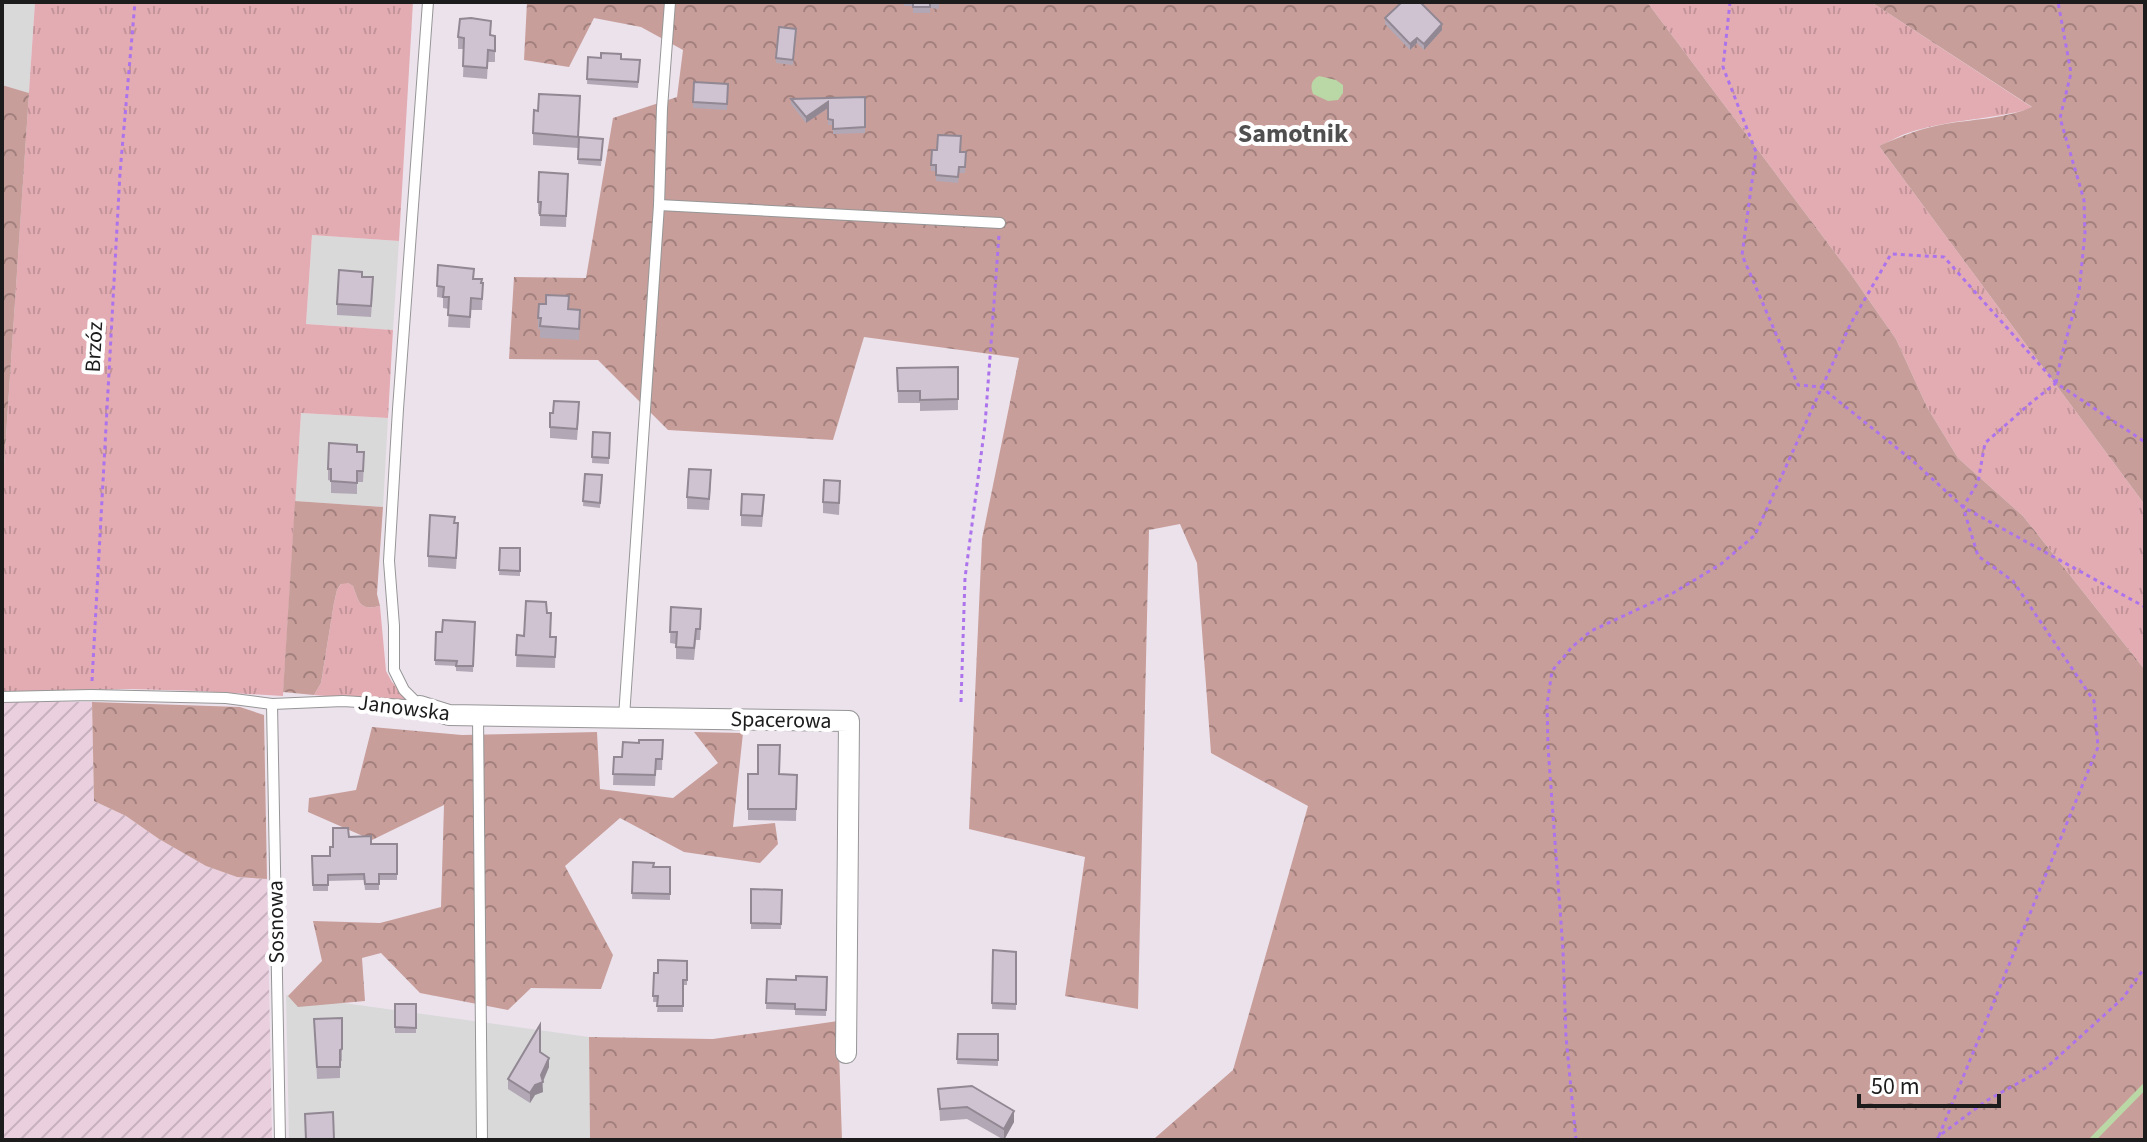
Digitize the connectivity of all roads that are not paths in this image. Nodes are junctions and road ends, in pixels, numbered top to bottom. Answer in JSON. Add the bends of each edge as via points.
{"nodes":[{"id":1,"x":428,"y":2,"type":"edge"},
{"id":2,"x":670,"y":2,"type":"edge"},
{"id":3,"x":659,"y":205,"type":"junction"},
{"id":4,"x":1000,"y":223,"type":"road end"},
{"id":5,"x":2,"y":697,"type":"edge"},
{"id":6,"x":272,"y":704,"type":"junction"},
{"id":7,"x":420,"y":706,"type":"junction"},
{"id":8,"x":478,"y":716,"type":"junction"},
{"id":9,"x":624,"y":717,"type":"junction"},
{"id":10,"x":846,"y":1053,"type":"dead end"},
{"id":11,"x":280,"y":1140,"type":"edge"},
{"id":12,"x":482,"y":1140,"type":"edge"}],
"edges":[{"from":1,"to":7,"type":"lane","via":[[389,561],[394,670]]},
{"from":2,"to":3,"type":"lane"},
{"from":3,"to":4,"type":"lane"},
{"from":3,"to":9,"type":"lane"},
{"from":5,"to":6,"type":"lane","name":"Janowska","via":[[226,698]]},
{"from":6,"to":7,"type":"lane","name":"Janowska"},
{"from":6,"to":11,"type":"lane","name":"Sosnowa"},
{"from":7,"to":8,"type":"street","name":"Janowska"},
{"from":8,"to":9,"type":"street","name":"Spacerowa"},
{"from":8,"to":12,"type":"lane","name":"Janowska"},
{"from":9,"to":10,"type":"street","name":"Spacerowa","via":[[849,721]]}]}
